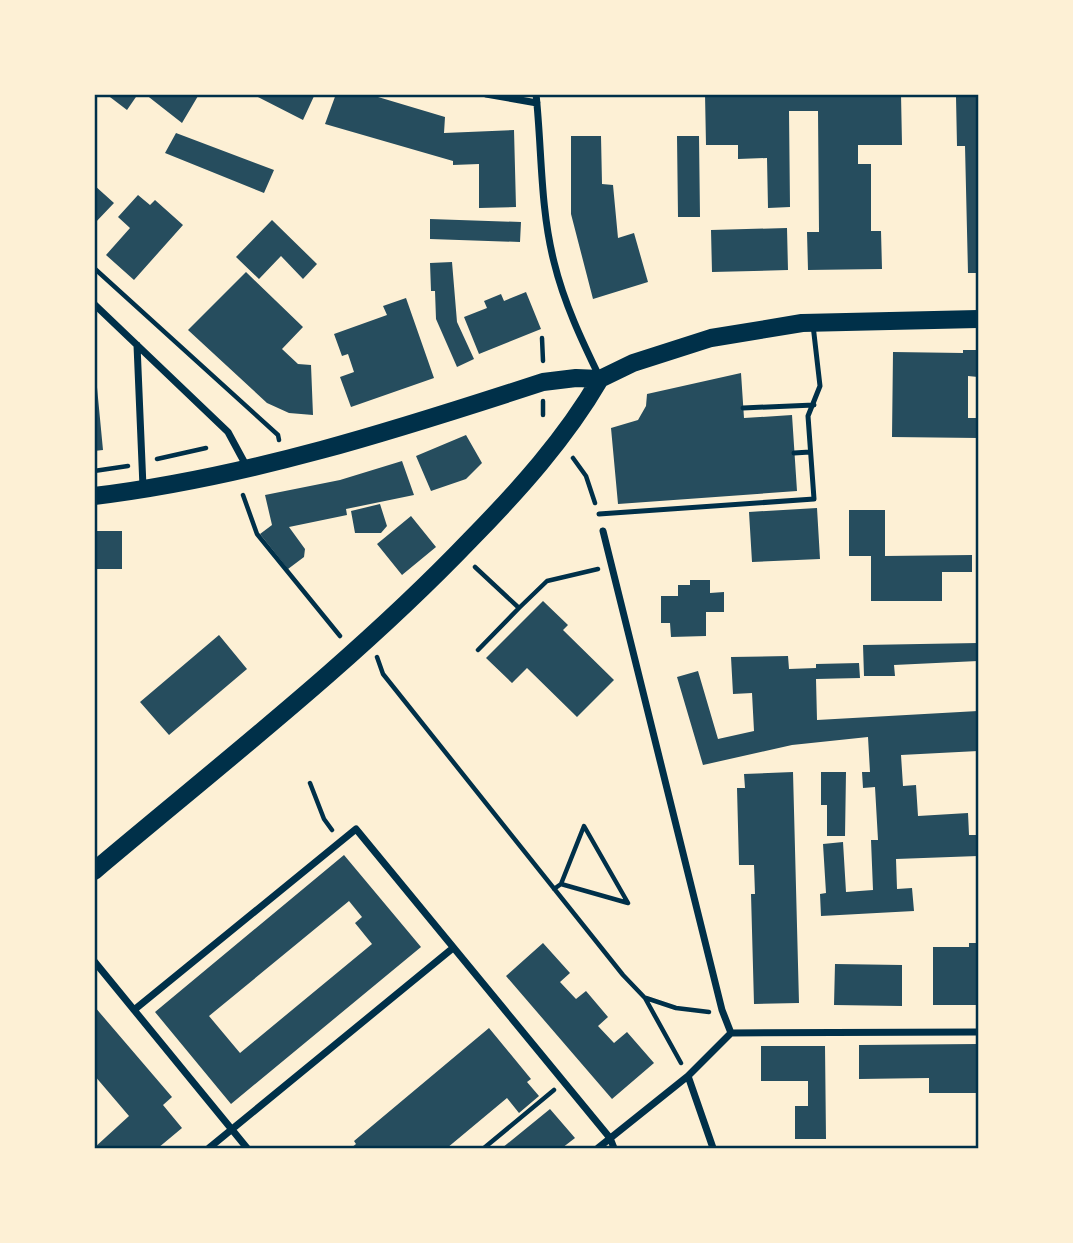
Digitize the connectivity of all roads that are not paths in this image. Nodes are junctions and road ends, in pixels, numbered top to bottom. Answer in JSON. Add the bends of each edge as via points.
{"nodes":[{"id":1,"x":486,"y":94,"type":"edge"},
{"id":2,"x":537,"y":99,"type":"edge"},
{"id":3,"x":94,"y":304,"type":"edge"},
{"id":4,"x":978,"y":319,"type":"edge"},
{"id":5,"x":813,"y":322,"type":"junction"},
{"id":6,"x":137,"y":345,"type":"junction"},
{"id":7,"x":600,"y":379,"type":"junction"},
{"id":8,"x":814,"y":405,"type":"junction"},
{"id":9,"x":743,"y":408,"type":"dead end"},
{"id":10,"x":810,"y":452,"type":"junction"},
{"id":11,"x":794,"y":453,"type":"dead end"},
{"id":12,"x":248,"y":470,"type":"junction"},
{"id":13,"x":143,"y":490,"type":"junction"},
{"id":14,"x":94,"y":496,"type":"edge"},
{"id":15,"x":599,"y":514,"type":"road end"},
{"id":16,"x":603,"y":531,"type":"dead end"},
{"id":17,"x":94,"y":871,"type":"edge"},
{"id":18,"x":453,"y":948,"type":"junction"},
{"id":19,"x":94,"y":961,"type":"edge"},
{"id":20,"x":134,"y":1010,"type":"junction"},
{"id":21,"x":978,"y":1032,"type":"edge"},
{"id":22,"x":732,"y":1033,"type":"junction"},
{"id":23,"x":688,"y":1076,"type":"junction"},
{"id":24,"x":232,"y":1130,"type":"junction"},
{"id":25,"x":610,"y":1138,"type":"junction"},
{"id":26,"x":209,"y":1149,"type":"edge"},
{"id":27,"x":247,"y":1149,"type":"edge"},
{"id":28,"x":598,"y":1149,"type":"edge"},
{"id":29,"x":614,"y":1149,"type":"edge"},
{"id":30,"x":713,"y":1149,"type":"edge"}],
"edges":[{"from":1,"to":2,"type":"street"},
{"from":2,"to":7,"type":"street","via":[[545,212],[554,263]]},
{"from":3,"to":6,"type":"street"},
{"from":4,"to":5,"type":"main road"},
{"from":5,"to":7,"type":"main road","via":[[711,338],[633,363]]},
{"from":5,"to":8,"type":"lane","via":[[820,386]]},
{"from":6,"to":12,"type":"street","via":[[228,432]]},
{"from":6,"to":13,"type":"street"},
{"from":7,"to":12,"type":"main road","via":[[543,382]]},
{"from":7,"to":17,"type":"main road","via":[[558,443],[428,585]]},
{"from":8,"to":9,"type":"lane"},
{"from":8,"to":10,"type":"lane","via":[[808,416]]},
{"from":10,"to":11,"type":"lane"},
{"from":10,"to":15,"type":"lane","via":[[814,499]]},
{"from":12,"to":13,"type":"main road"},
{"from":13,"to":14,"type":"main road"},
{"from":16,"to":22,"type":"street","via":[[722,1010]]},
{"from":18,"to":20,"type":"street","via":[[356,829]]},
{"from":18,"to":24,"type":"street"},
{"from":18,"to":25,"type":"street"},
{"from":19,"to":20,"type":"street"},
{"from":20,"to":24,"type":"street"},
{"from":21,"to":22,"type":"street"},
{"from":22,"to":23,"type":"street"},
{"from":23,"to":25,"type":"street"},
{"from":23,"to":30,"type":"street"},
{"from":24,"to":26,"type":"street"},
{"from":24,"to":27,"type":"street"},
{"from":25,"to":28,"type":"street"},
{"from":25,"to":29,"type":"street"}]}
